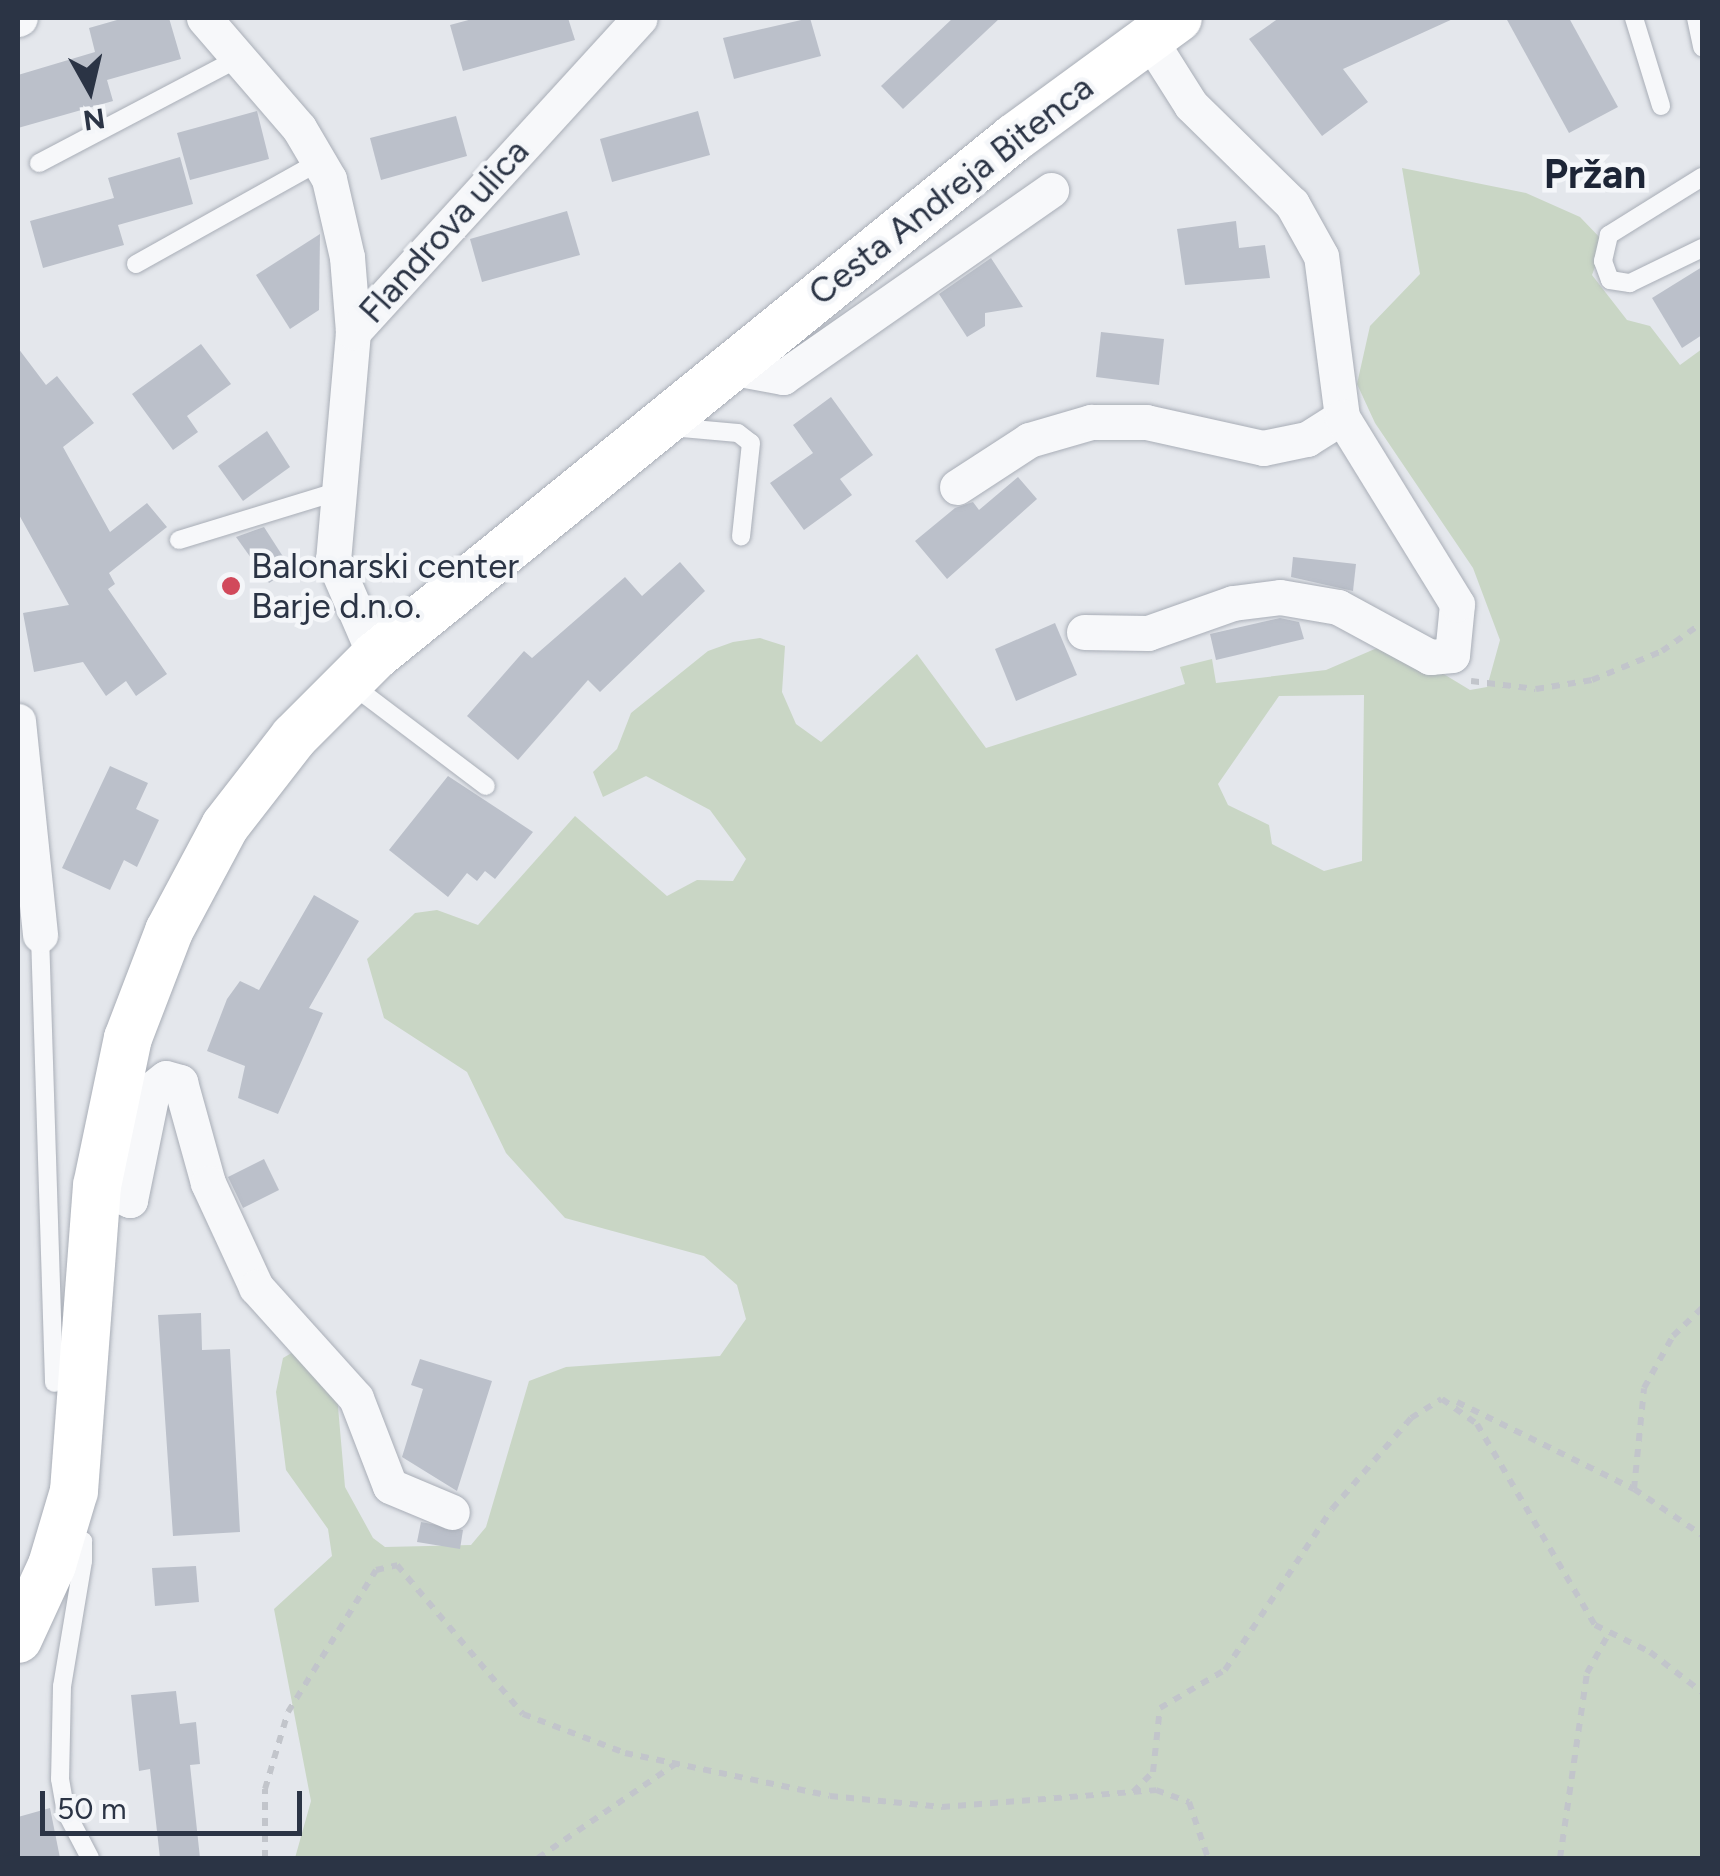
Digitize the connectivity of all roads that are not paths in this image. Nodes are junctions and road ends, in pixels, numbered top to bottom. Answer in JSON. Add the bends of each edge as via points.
{"nodes":[{"id":1,"x":204,"y":18,"type":"edge"},
{"id":2,"x":640,"y":18,"type":"edge"},
{"id":3,"x":1634,"y":18,"type":"edge"},
{"id":4,"x":1696,"y":18,"type":"edge"},
{"id":5,"x":1163,"y":27,"type":"edge"},
{"id":6,"x":1702,"y":46,"type":"edge"},
{"id":7,"x":241,"y":57,"type":"junction"},
{"id":8,"x":1661,"y":106,"type":"dead end"},
{"id":9,"x":320,"y":161,"type":"junction"},
{"id":10,"x":39,"y":163,"type":"dead end"},
{"id":11,"x":1702,"y":177,"type":"edge"},
{"id":12,"x":1051,"y":190,"type":"dead end"},
{"id":13,"x":1702,"y":248,"type":"edge"},
{"id":14,"x":136,"y":264,"type":"dead end"},
{"id":15,"x":353,"y":332,"type":"junction"},
{"id":16,"x":729,"y":367,"type":"junction"},
{"id":17,"x":1342,"y":417,"type":"junction"},
{"id":18,"x":656,"y":426,"type":"junction"},
{"id":19,"x":957,"y":487,"type":"dead end"},
{"id":20,"x":336,"y":492,"type":"junction"},
{"id":21,"x":741,"y":536,"type":"dead end"},
{"id":22,"x":179,"y":540,"type":"dead end"},
{"id":23,"x":1084,"y":632,"type":"dead end"},
{"id":24,"x":361,"y":668,"type":"junction"},
{"id":25,"x":18,"y":721,"type":"edge"},
{"id":26,"x":486,"y":786,"type":"dead end"},
{"id":27,"x":40,"y":935,"type":"joint"},
{"id":28,"x":97,"y":1186,"type":"junction"},
{"id":29,"x":54,"y":1383,"type":"dead end"},
{"id":30,"x":452,"y":1512,"type":"dead end"},
{"id":31,"x":62,"y":1535,"type":"junction"},
{"id":32,"x":18,"y":1638,"type":"edge"},
{"id":33,"x":90,"y":1858,"type":"edge"}],
"edges":[{"from":1,"to":7,"type":"street"},
{"from":2,"to":15,"type":"street","name":"Flandrova ulica"},
{"from":3,"to":8,"type":"lane"},
{"from":4,"to":6,"type":"lane"},
{"from":5,"to":16,"type":"street","name":"Cesta Andreja Bitenca"},
{"from":5,"to":17,"type":"street","via":[[1191,105],[1292,204],[1321,256]]},
{"from":7,"to":9,"type":"street"},
{"from":7,"to":10,"type":"lane"},
{"from":9,"to":14,"type":"lane"},
{"from":9,"to":15,"type":"street","via":[[347,257]]},
{"from":11,"to":13,"type":"lane","via":[[1608,234],[1603,261],[1610,280],[1630,283]]},
{"from":12,"to":16,"type":"street","name":"Cesta Andreja Bitenca","via":[[783,377]]},
{"from":15,"to":20,"type":"street","name":"Flandrova ulica"},
{"from":16,"to":18,"type":"street","name":"Cesta Andreja Bitenca"},
{"from":17,"to":19,"type":"street","via":[[1307,439],[1263,448],[1146,422],[1091,422],[1029,440]]},
{"from":17,"to":23,"type":"street","via":[[1457,604],[1452,655],[1430,657],[1338,608],[1280,597],[1233,603],[1148,633]]},
{"from":18,"to":21,"type":"lane","via":[[738,433],[751,443]]},
{"from":18,"to":24,"type":"street","name":"Cesta Andreja Bitenca"},
{"from":20,"to":22,"type":"lane"},
{"from":20,"to":24,"type":"street","name":"Flandrova ulica","via":[[339,583]]},
{"from":24,"to":26,"type":"lane"},
{"from":24,"to":28,"type":"street","name":"Cesta Andreja Bitenca","via":[[226,826],[168,931],[128,1038]]},
{"from":25,"to":27,"type":"street"},
{"from":27,"to":29,"type":"lane"},
{"from":28,"to":30,"type":"street","via":[[130,1200],[153,1088],[166,1078],[180,1082],[208,1183],[256,1286],[356,1398],[390,1486]]},
{"from":28,"to":31,"type":"street","name":"Cesta Andreja Bitenca","via":[[80,1443]]},
{"from":31,"to":32,"type":"street","name":"Cesta Andreja Bitenca"},
{"from":31,"to":33,"type":"lane","via":[[83,1540],[83,1560],[62,1686],[60,1779],[66,1812]]}]}
